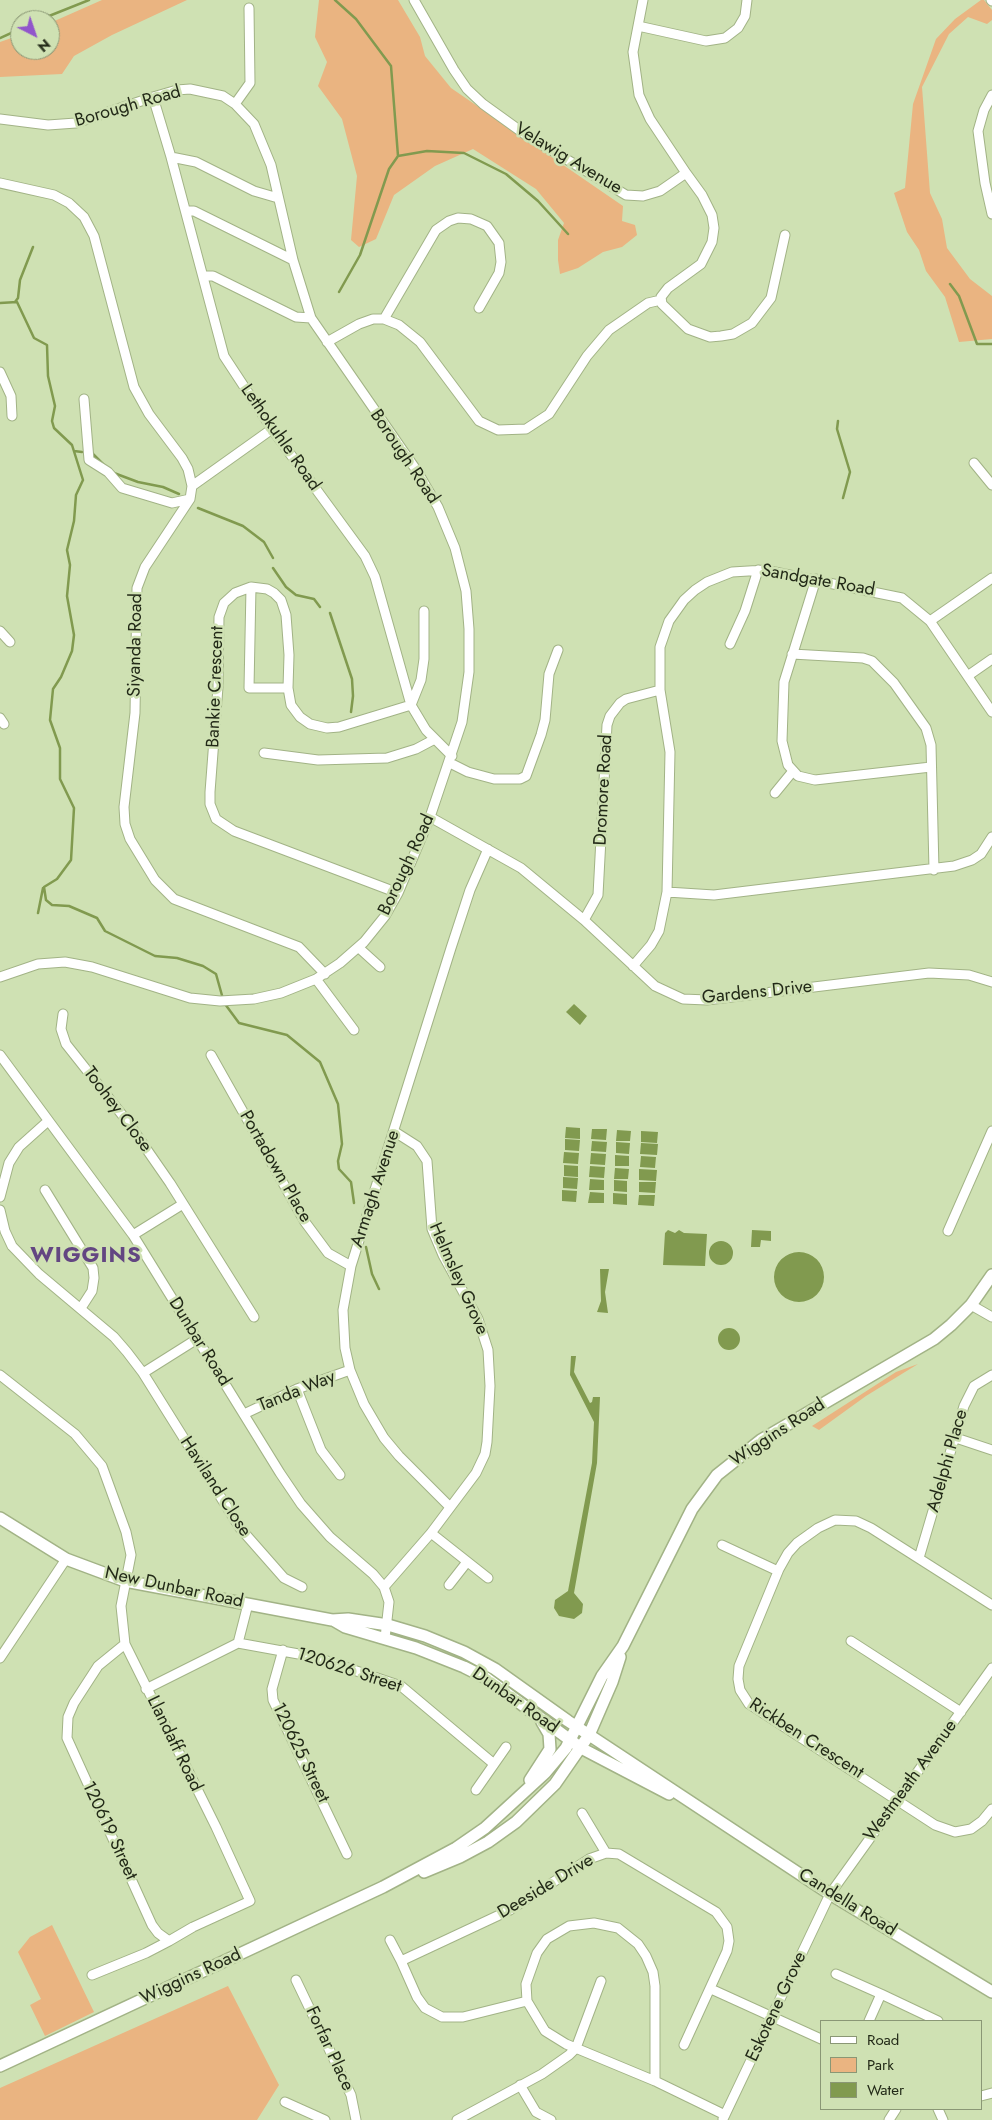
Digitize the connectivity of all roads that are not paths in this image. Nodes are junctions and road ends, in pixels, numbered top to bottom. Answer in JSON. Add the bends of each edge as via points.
{"nodes":[{"id":1,"x":414,"y":0,"type":"edge"},
{"id":2,"x":643,"y":0,"type":"edge"},
{"id":3,"x":747,"y":0,"type":"edge"},
{"id":4,"x":248,"y":8,"type":"dead end"},
{"id":5,"x":638,"y":26,"type":"junction"},
{"id":6,"x":992,"y":95,"type":"edge"},
{"id":7,"x":153,"y":97,"type":"junction"},
{"id":8,"x":235,"y":104,"type":"junction"},
{"id":9,"x":0,"y":119,"type":"edge"},
{"id":10,"x":172,"y":157,"type":"junction"},
{"id":11,"x":686,"y":173,"type":"junction"},
{"id":12,"x":0,"y":183,"type":"edge"},
{"id":13,"x":278,"y":198,"type":"junction"},
{"id":14,"x":186,"y":211,"type":"junction"},
{"id":15,"x":992,"y":214,"type":"edge"},
{"id":16,"x":785,"y":235,"type":"dead end"},
{"id":17,"x":293,"y":260,"type":"junction"},
{"id":18,"x":203,"y":276,"type":"junction"},
{"id":19,"x":661,"y":300,"type":"junction"},
{"id":20,"x":479,"y":308,"type":"dead end"},
{"id":21,"x":311,"y":318,"type":"junction"},
{"id":22,"x":384,"y":319,"type":"junction"},
{"id":23,"x":327,"y":342,"type":"junction"},
{"id":24,"x":0,"y":372,"type":"edge"},
{"id":25,"x":84,"y":398,"type":"dead end"},
{"id":26,"x":12,"y":416,"type":"dead end"},
{"id":27,"x":272,"y":430,"type":"junction"},
{"id":28,"x":974,"y":463,"type":"dead end"},
{"id":29,"x":992,"y":485,"type":"edge"},
{"id":30,"x":192,"y":486,"type":"junction"},
{"id":31,"x":190,"y":499,"type":"junction"},
{"id":32,"x":758,"y":570,"type":"junction"},
{"id":33,"x":992,"y":578,"type":"edge"},
{"id":34,"x":816,"y":579,"type":"junction"},
{"id":35,"x":251,"y":587,"type":"junction"},
{"id":36,"x":424,"y":611,"type":"dead end"},
{"id":37,"x":930,"y":621,"type":"junction"},
{"id":38,"x":0,"y":630,"type":"edge"},
{"id":39,"x":10,"y":642,"type":"dead end"},
{"id":40,"x":730,"y":644,"type":"dead end"},
{"id":41,"x":558,"y":650,"type":"dead end"},
{"id":42,"x":792,"y":654,"type":"junction"},
{"id":43,"x":992,"y":659,"type":"edge"},
{"id":44,"x":969,"y":675,"type":"junction"},
{"id":45,"x":288,"y":688,"type":"junction"},
{"id":46,"x":660,"y":690,"type":"junction"},
{"id":47,"x":411,"y":705,"type":"junction"},
{"id":48,"x":992,"y":712,"type":"edge"},
{"id":49,"x":433,"y":740,"type":"junction"},
{"id":50,"x":264,"y":752,"type":"dead end"},
{"id":51,"x":451,"y":760,"type":"junction"},
{"id":52,"x":931,"y":767,"type":"junction"},
{"id":53,"x":793,"y":771,"type":"junction"},
{"id":54,"x":776,"y":793,"type":"dead end"},
{"id":55,"x":430,"y":817,"type":"junction"},
{"id":56,"x":992,"y":838,"type":"edge"},
{"id":57,"x":488,"y":849,"type":"junction"},
{"id":58,"x":934,"y":870,"type":"junction"},
{"id":59,"x":667,"y":892,"type":"junction"},
{"id":60,"x":398,"y":893,"type":"junction"},
{"id":61,"x":584,"y":920,"type":"junction"},
{"id":62,"x":359,"y":948,"type":"junction"},
{"id":63,"x":633,"y":966,"type":"junction"},
{"id":64,"x":380,"y":967,"type":"dead end"},
{"id":65,"x":325,"y":974,"type":"junction"},
{"id":66,"x":0,"y":977,"type":"edge"},
{"id":67,"x":316,"y":980,"type":"junction"},
{"id":68,"x":992,"y":982,"type":"edge"},
{"id":69,"x":63,"y":1014,"type":"dead end"},
{"id":70,"x":354,"y":1030,"type":"dead end"},
{"id":71,"x":0,"y":1055,"type":"edge"},
{"id":72,"x":211,"y":1055,"type":"dead end"},
{"id":73,"x":48,"y":1121,"type":"junction"},
{"id":74,"x":992,"y":1131,"type":"edge"},
{"id":75,"x":395,"y":1132,"type":"junction"},
{"id":76,"x":45,"y":1190,"type":"dead end"},
{"id":77,"x":0,"y":1197,"type":"edge"},
{"id":78,"x":183,"y":1204,"type":"junction"},
{"id":79,"x":0,"y":1210,"type":"edge"},
{"id":80,"x":948,"y":1231,"type":"dead end"},
{"id":81,"x":133,"y":1235,"type":"junction"},
{"id":82,"x":351,"y":1266,"type":"junction"},
{"id":83,"x":992,"y":1274,"type":"edge"},
{"id":84,"x":970,"y":1305,"type":"junction"},
{"id":85,"x":81,"y":1308,"type":"junction"},
{"id":86,"x":254,"y":1317,"type":"dead end"},
{"id":87,"x":992,"y":1317,"type":"edge"},
{"id":88,"x":197,"y":1339,"type":"junction"},
{"id":89,"x":350,"y":1370,"type":"junction"},
{"id":90,"x":143,"y":1374,"type":"junction"},
{"id":91,"x":0,"y":1375,"type":"edge"},
{"id":92,"x":992,"y":1375,"type":"edge"},
{"id":93,"x":297,"y":1389,"type":"junction"},
{"id":94,"x":244,"y":1414,"type":"junction"},
{"id":95,"x":956,"y":1438,"type":"junction"},
{"id":96,"x":992,"y":1450,"type":"edge"},
{"id":97,"x":340,"y":1475,"type":"dead end"},
{"id":98,"x":450,"y":1507,"type":"junction"},
{"id":99,"x":0,"y":1518,"type":"edge"},
{"id":100,"x":431,"y":1533,"type":"junction"},
{"id":101,"x":722,"y":1546,"type":"dead end"},
{"id":102,"x":66,"y":1558,"type":"junction"},
{"id":103,"x":919,"y":1558,"type":"junction"},
{"id":104,"x":467,"y":1562,"type":"junction"},
{"id":105,"x":778,"y":1570,"type":"junction"},
{"id":106,"x":488,"y":1578,"type":"dead end"},
{"id":107,"x":125,"y":1581,"type":"junction"},
{"id":108,"x":449,"y":1585,"type":"dead end"},
{"id":109,"x":302,"y":1587,"type":"dead end"},
{"id":110,"x":384,"y":1587,"type":"junction"},
{"id":111,"x":248,"y":1604,"type":"junction"},
{"id":112,"x":992,"y":1605,"type":"edge"},
{"id":113,"x":332,"y":1620,"type":"junction"},
{"id":114,"x":388,"y":1625,"type":"junction"},
{"id":115,"x":385,"y":1638,"type":"junction"},
{"id":116,"x":851,"y":1641,"type":"dead end"},
{"id":117,"x":238,"y":1643,"type":"junction"},
{"id":118,"x":125,"y":1644,"type":"junction"},
{"id":119,"x":624,"y":1646,"type":"junction"},
{"id":120,"x":283,"y":1650,"type":"junction"},
{"id":121,"x":0,"y":1658,"type":"edge"},
{"id":122,"x":992,"y":1668,"type":"edge"},
{"id":123,"x":146,"y":1689,"type":"junction"},
{"id":124,"x":961,"y":1712,"type":"junction"},
{"id":125,"x":538,"y":1716,"type":"junction"},
{"id":126,"x":577,"y":1728,"type":"junction"},
{"id":127,"x":589,"y":1735,"type":"junction"},
{"id":128,"x":571,"y":1740,"type":"junction"},
{"id":129,"x":506,"y":1747,"type":"dead end"},
{"id":130,"x":581,"y":1748,"type":"junction"},
{"id":131,"x":494,"y":1764,"type":"junction"},
{"id":132,"x":476,"y":1790,"type":"dead end"},
{"id":133,"x":897,"y":1799,"type":"junction"},
{"id":134,"x":516,"y":1801,"type":"junction"},
{"id":135,"x":992,"y":1809,"type":"edge"},
{"id":136,"x":703,"y":1811,"type":"junction"},
{"id":137,"x":582,"y":1813,"type":"dead end"},
{"id":138,"x":606,"y":1853,"type":"junction"},
{"id":139,"x":347,"y":1854,"type":"dead end"},
{"id":140,"x":383,"y":1887,"type":"junction"},
{"id":141,"x":830,"y":1894,"type":"junction"},
{"id":142,"x":390,"y":1940,"type":"dead end"},
{"id":143,"x":169,"y":1941,"type":"junction"},
{"id":144,"x":401,"y":1961,"type":"junction"},
{"id":145,"x":836,"y":1974,"type":"dead end"},
{"id":146,"x":92,"y":1975,"type":"dead end"},
{"id":147,"x":296,"y":1980,"type":"dead end"},
{"id":148,"x":601,"y":1981,"type":"dead end"},
{"id":149,"x":711,"y":1989,"type":"junction"},
{"id":150,"x":992,"y":1992,"type":"edge"},
{"id":151,"x":881,"y":1994,"type":"junction"},
{"id":152,"x":527,"y":2001,"type":"junction"},
{"id":153,"x":772,"y":2018,"type":"junction"},
{"id":154,"x":869,"y":2020,"type":"edge"},
{"id":155,"x":936,"y":2020,"type":"edge"},
{"id":156,"x":820,"y":2039,"type":"edge"},
{"id":157,"x":684,"y":2045,"type":"dead end"},
{"id":158,"x":576,"y":2048,"type":"junction"},
{"id":159,"x":0,"y":2066,"type":"edge"},
{"id":160,"x":655,"y":2081,"type":"junction"},
{"id":161,"x":520,"y":2085,"type":"junction"},
{"id":162,"x":284,"y":2102,"type":"dead end"},
{"id":163,"x":724,"y":2117,"type":"edge"},
{"id":164,"x":325,"y":2120,"type":"edge"},
{"id":165,"x":356,"y":2120,"type":"edge"},
{"id":166,"x":458,"y":2120,"type":"edge"},
{"id":167,"x":551,"y":2120,"type":"edge"}],
"edges":[{"from":1,"to":11,"type":"street","name":"Velawig Avenue","via":[[467,89],[526,135],[626,195],[643,196],[660,191]]},
{"from":2,"to":5,"type":"street"},
{"from":3,"to":5,"type":"street","via":[[745,16],[738,28],[725,38],[706,41]]},
{"from":4,"to":8,"type":"street","via":[[250,83]]},
{"from":5,"to":11,"type":"street","via":[[633,52],[639,95],[650,120]]},
{"from":6,"to":15,"type":"street","via":[[978,131]]},
{"from":7,"to":8,"type":"street","name":"Borough Road","via":[[177,90],[200,89],[223,96]]},
{"from":7,"to":9,"type":"street","name":"Borough Road","via":[[69,124],[32,124]]},
{"from":7,"to":10,"type":"street","name":"Lethokuhle Road"},
{"from":8,"to":13,"type":"street","name":"Borough Road","via":[[254,124],[264,145]]},
{"from":10,"to":13,"type":"street","via":[[196,162],[254,192]]},
{"from":10,"to":14,"type":"street","name":"Lethokuhle Road"},
{"from":11,"to":19,"type":"street","via":[[712,215],[712,242],[701,264],[668,288]]},
{"from":12,"to":30,"type":"street","name":"Siyanda Road","via":[[63,198],[87,222],[94,236],[134,387],[149,414],[182,458]]},
{"from":13,"to":17,"type":"street","name":"Borough Road"},
{"from":14,"to":17,"type":"street"},
{"from":14,"to":18,"type":"street","name":"Lethokuhle Road"},
{"from":16,"to":19,"type":"street","via":[[771,298],[762,313],[743,329],[721,336],[698,334],[676,319]]},
{"from":17,"to":21,"type":"street","name":"Borough Road"},
{"from":18,"to":21,"type":"street","via":[[213,276],[296,317]]},
{"from":18,"to":27,"type":"street","name":"Lethokuhle Road","via":[[224,356]]},
{"from":19,"to":22,"type":"street","via":[[648,303],[609,330],[587,356],[549,414],[526,429],[498,430],[479,421],[411,333]]},
{"from":20,"to":22,"type":"street","via":[[499,273],[499,243],[487,226],[458,218],[436,230]]},
{"from":21,"to":23,"type":"street","name":"Borough Road"},
{"from":22,"to":23,"type":"street","via":[[359,324]]},
{"from":23,"to":51,"type":"street","name":"Borough Road","via":[[417,471],[438,507],[455,548],[466,591],[469,655],[462,722]]},
{"from":24,"to":26,"type":"street","via":[[11,396]]},
{"from":25,"to":31,"type":"street","via":[[89,460],[108,472],[114,482],[125,489],[172,503]]},
{"from":27,"to":30,"type":"street"},
{"from":27,"to":47,"type":"street","name":"Lethokuhle Road","via":[[371,566]]},
{"from":28,"to":29,"type":"street"},
{"from":30,"to":31,"type":"street","name":"Siyanda Road"},
{"from":31,"to":65,"type":"street","name":"Siyanda Road","via":[[154,552],[137,588],[135,713],[124,808],[127,831],[155,880],[174,899],[300,947]]},
{"from":32,"to":34,"type":"street","name":"Sandgate Road"},
{"from":32,"to":40,"type":"street"},
{"from":32,"to":46,"type":"street","name":"Sandgate Road","via":[[720,576],[684,600],[669,621],[662,641]]},
{"from":33,"to":37,"type":"street"},
{"from":34,"to":37,"type":"street","name":"Sandgate Road","via":[[902,598]]},
{"from":34,"to":42,"type":"street"},
{"from":35,"to":45,"type":"street","via":[[274,593],[284,608],[288,631]]},
{"from":35,"to":45,"type":"street","via":[[249,688]]},
{"from":35,"to":60,"type":"street","name":"Bankie Crescent","via":[[229,597],[218,617],[218,687],[210,792],[210,804],[216,819],[234,831]]},
{"from":36,"to":47,"type":"street","via":[[424,659]]},
{"from":37,"to":44,"type":"street","name":"Sandgate Road"},
{"from":38,"to":39,"type":"street"},
{"from":41,"to":51,"type":"street","name":"Lethokuhle Road","via":[[549,674],[542,735],[526,776],[494,779],[468,772]]},
{"from":42,"to":52,"type":"street","via":[[863,658],[879,666],[926,728],[930,737]]},
{"from":42,"to":53,"type":"street","via":[[784,682],[782,741],[784,755]]},
{"from":43,"to":44,"type":"street"},
{"from":44,"to":48,"type":"street","name":"Sandgate Road"},
{"from":45,"to":47,"type":"street","via":[[295,712],[318,727],[339,727]]},
{"from":46,"to":59,"type":"street","name":"Sandgate Road","via":[[670,752]]},
{"from":46,"to":61,"type":"street","name":"Dromore Road","via":[[626,699],[615,708],[607,725],[600,883],[594,904]]},
{"from":47,"to":49,"type":"street","name":"Lethokuhle Road"},
{"from":49,"to":50,"type":"street","via":[[387,758],[318,760]]},
{"from":49,"to":51,"type":"street","name":"Lethokuhle Road"},
{"from":51,"to":55,"type":"street","name":"Borough Road"},
{"from":52,"to":53,"type":"street","via":[[828,780],[806,779]]},
{"from":52,"to":58,"type":"street"},
{"from":53,"to":54,"type":"street"},
{"from":55,"to":57,"type":"street","name":"Gardens Drive"},
{"from":55,"to":60,"type":"street","name":"Borough Road"},
{"from":56,"to":58,"type":"street","via":[[981,854],[972,860]]},
{"from":57,"to":61,"type":"street","name":"Gardens Drive","via":[[521,868]]},
{"from":57,"to":75,"type":"street","name":"Armagh Avenue","via":[[467,898]]},
{"from":58,"to":59,"type":"street","via":[[714,895]]},
{"from":59,"to":63,"type":"street","name":"Sandgate Road","via":[[660,931]]},
{"from":60,"to":62,"type":"street","name":"Borough Road","via":[[376,929]]},
{"from":61,"to":63,"type":"street","name":"Gardens Drive"},
{"from":62,"to":64,"type":"street"},
{"from":62,"to":65,"type":"street","name":"Borough Road"},
{"from":63,"to":68,"type":"street","name":"Gardens Drive","via":[[656,986],[683,999],[706,1000],[930,973],[969,975]]},
{"from":65,"to":67,"type":"street","name":"Borough Road"},
{"from":66,"to":67,"type":"street","name":"Borough Road","via":[[38,964],[65,962],[92,967],[170,992],[205,999],[234,1000],[264,997]]},
{"from":67,"to":70,"type":"street"},
{"from":69,"to":78,"type":"street","name":"Toohey Close","via":[[61,1029],[66,1044],[127,1121]]},
{"from":71,"to":73,"type":"street","name":"Dunbar Road"},
{"from":72,"to":82,"type":"street","name":"Portadown Place","via":[[305,1222],[328,1254]]},
{"from":73,"to":77,"type":"street","via":[[19,1147],[9,1163]]},
{"from":73,"to":81,"type":"street","name":"Dunbar Road"},
{"from":74,"to":80,"type":"street"},
{"from":75,"to":82,"type":"street","name":"Armagh Avenue"},
{"from":75,"to":98,"type":"street","name":"Helmsley Grove","via":[[417,1146],[427,1161],[432,1229],[472,1306],[488,1350],[490,1386],[484,1454],[476,1473]]},
{"from":76,"to":85,"type":"street","via":[[93,1268],[92,1291]]},
{"from":78,"to":81,"type":"street"},
{"from":78,"to":86,"type":"street","name":"Toohey Close"},
{"from":79,"to":85,"type":"street","name":"Haviland Close","via":[[12,1246],[39,1274]]},
{"from":81,"to":88,"type":"street","name":"Dunbar Road"},
{"from":82,"to":89,"type":"street","name":"Armagh Avenue","via":[[343,1310]]},
{"from":83,"to":84,"type":"street","name":"Wiggins Road"},
{"from":84,"to":87,"type":"street"},
{"from":84,"to":119,"type":"street","name":"Wiggins Road","via":[[934,1339],[761,1440],[717,1475],[692,1509]]},
{"from":85,"to":90,"type":"street","name":"Haviland Close","via":[[114,1337]]},
{"from":88,"to":90,"type":"street"},
{"from":88,"to":94,"type":"street","name":"Dunbar Road"},
{"from":89,"to":93,"type":"street","name":"Tanda Way"},
{"from":89,"to":98,"type":"street","name":"Armagh Avenue","via":[[364,1404],[384,1438]]},
{"from":90,"to":109,"type":"street","name":"Haviland Close","via":[[240,1528],[284,1578]]},
{"from":91,"to":107,"type":"street","name":"Llandaff Road","via":[[75,1434],[102,1466],[130,1547]]},
{"from":92,"to":95,"type":"street","name":"Adelphi Place","via":[[974,1386],[969,1394]]},
{"from":93,"to":94,"type":"street","name":"Tanda Way"},
{"from":93,"to":97,"type":"street","via":[[321,1450]]},
{"from":94,"to":110,"type":"street","name":"Dunbar Road","via":[[301,1504],[330,1537]]},
{"from":95,"to":96,"type":"street"},
{"from":95,"to":103,"type":"street","name":"Adelphi Place"},
{"from":98,"to":100,"type":"street","name":"Helmsley Grove"},
{"from":99,"to":102,"type":"street","name":"New Dunbar Road"},
{"from":100,"to":104,"type":"street"},
{"from":100,"to":110,"type":"street","name":"Helmsley Grove"},
{"from":101,"to":105,"type":"street"},
{"from":102,"to":107,"type":"street","name":"New Dunbar Road"},
{"from":102,"to":121,"type":"street"},
{"from":103,"to":105,"type":"street","name":"Rickben Crescent","via":[[856,1521],[834,1520],[797,1543]]},
{"from":103,"to":112,"type":"street","name":"Rickben Crescent"},
{"from":104,"to":106,"type":"street"},
{"from":104,"to":108,"type":"street"},
{"from":105,"to":133,"type":"street","name":"Rickben Crescent","via":[[739,1666],[738,1679],[744,1698],[765,1716]]},
{"from":107,"to":111,"type":"street","name":"New Dunbar Road"},
{"from":107,"to":118,"type":"street","name":"Llandaff Road","via":[[121,1606]]},
{"from":110,"to":114,"type":"street","via":[[389,1602]]},
{"from":111,"to":113,"type":"street","name":"New Dunbar Road"},
{"from":111,"to":117,"type":"street"},
{"from":113,"to":114,"type":"street","name":"New Dunbar Road"},
{"from":113,"to":115,"type":"street","name":"New Dunbar Road"},
{"from":114,"to":115,"type":"street"},
{"from":114,"to":126,"type":"street","name":"Dunbar Road","via":[[425,1636],[480,1661]]},
{"from":115,"to":125,"type":"street","name":"Dunbar Road","via":[[486,1678]]},
{"from":116,"to":124,"type":"street"},
{"from":117,"to":120,"type":"street","name":"120626 Street"},
{"from":117,"to":123,"type":"street"},
{"from":118,"to":123,"type":"street","name":"Llandaff Road"},
{"from":118,"to":143,"type":"street","name":"120619 Street","via":[[98,1666],[74,1703],[68,1717],[67,1738],[152,1925]]},
{"from":119,"to":126,"type":"street","name":"Wiggins Road","via":[[602,1676]]},
{"from":119,"to":127,"type":"street","name":"Wiggins Road"},
{"from":120,"to":131,"type":"street","name":"120626 Street","via":[[348,1667],[401,1686]]},
{"from":120,"to":139,"type":"street","name":"120625 Street","via":[[272,1689],[273,1700]]},
{"from":122,"to":124,"type":"street","name":"Westmeath Avenue"},
{"from":123,"to":143,"type":"street","name":"Llandaff Road","via":[[250,1902]]},
{"from":124,"to":133,"type":"street","name":"Westmeath Avenue"},
{"from":125,"to":128,"type":"street","name":"Dunbar Road"},
{"from":125,"to":134,"type":"street","via":[[549,1734],[550,1749]]},
{"from":126,"to":127,"type":"street","name":"Candella Road"},
{"from":126,"to":128,"type":"street","name":"Wiggins Road"},
{"from":127,"to":130,"type":"street","name":"Wiggins Road"},
{"from":127,"to":136,"type":"street","name":"Candella Road"},
{"from":128,"to":130,"type":"street","name":"Candella Road"},
{"from":128,"to":134,"type":"street","name":"Wiggins Road","via":[[550,1768]]},
{"from":129,"to":131,"type":"street"},
{"from":130,"to":136,"type":"street","name":"Candella Road"},
{"from":130,"to":140,"type":"street","name":"Wiggins Road","via":[[544,1796],[499,1834],[460,1858]]},
{"from":131,"to":132,"type":"street"},
{"from":133,"to":135,"type":"street","name":"Rickben Crescent","via":[[935,1825],[955,1832],[971,1829]]},
{"from":133,"to":141,"type":"street","name":"Westmeath Avenue"},
{"from":134,"to":140,"type":"street","name":"Wiggins Road","via":[[486,1828],[456,1848]]},
{"from":136,"to":141,"type":"street","name":"Candella Road"},
{"from":137,"to":138,"type":"street"},
{"from":138,"to":144,"type":"street","name":"Deeside Drive","via":[[589,1859],[510,1910]]},
{"from":138,"to":149,"type":"street","name":"Deeside Drive","via":[[629,1858],[692,1896],[723,1920],[729,1941]]},
{"from":140,"to":159,"type":"street","name":"Wiggins Road"},
{"from":141,"to":150,"type":"street","name":"Candella Road"},
{"from":141,"to":153,"type":"street","name":"Eskotene Grove"},
{"from":142,"to":144,"type":"street"},
{"from":143,"to":146,"type":"street"},
{"from":144,"to":152,"type":"street","via":[[425,2008],[442,2018],[463,2017]]},
{"from":145,"to":151,"type":"street"},
{"from":147,"to":165,"type":"street","name":"Forfar Place","via":[[351,2095]]},
{"from":148,"to":158,"type":"street"},
{"from":149,"to":153,"type":"street"},
{"from":149,"to":157,"type":"street","name":"Deeside Drive"},
{"from":151,"to":154,"type":"street"},
{"from":151,"to":155,"type":"street"},
{"from":152,"to":158,"type":"street","via":[[544,2030]]},
{"from":152,"to":160,"type":"street","via":[[530,1967],[547,1939],[569,1926],[584,1923],[618,1928],[638,1944],[652,1972]]},
{"from":153,"to":156,"type":"street"},
{"from":153,"to":163,"type":"street","name":"Eskotene Grove"},
{"from":158,"to":160,"type":"street"},
{"from":158,"to":161,"type":"street","via":[[556,2065]]},
{"from":160,"to":163,"type":"street"},
{"from":161,"to":166,"type":"street"},
{"from":161,"to":167,"type":"street","via":[[536,2112]]},
{"from":162,"to":164,"type":"street"}]}
